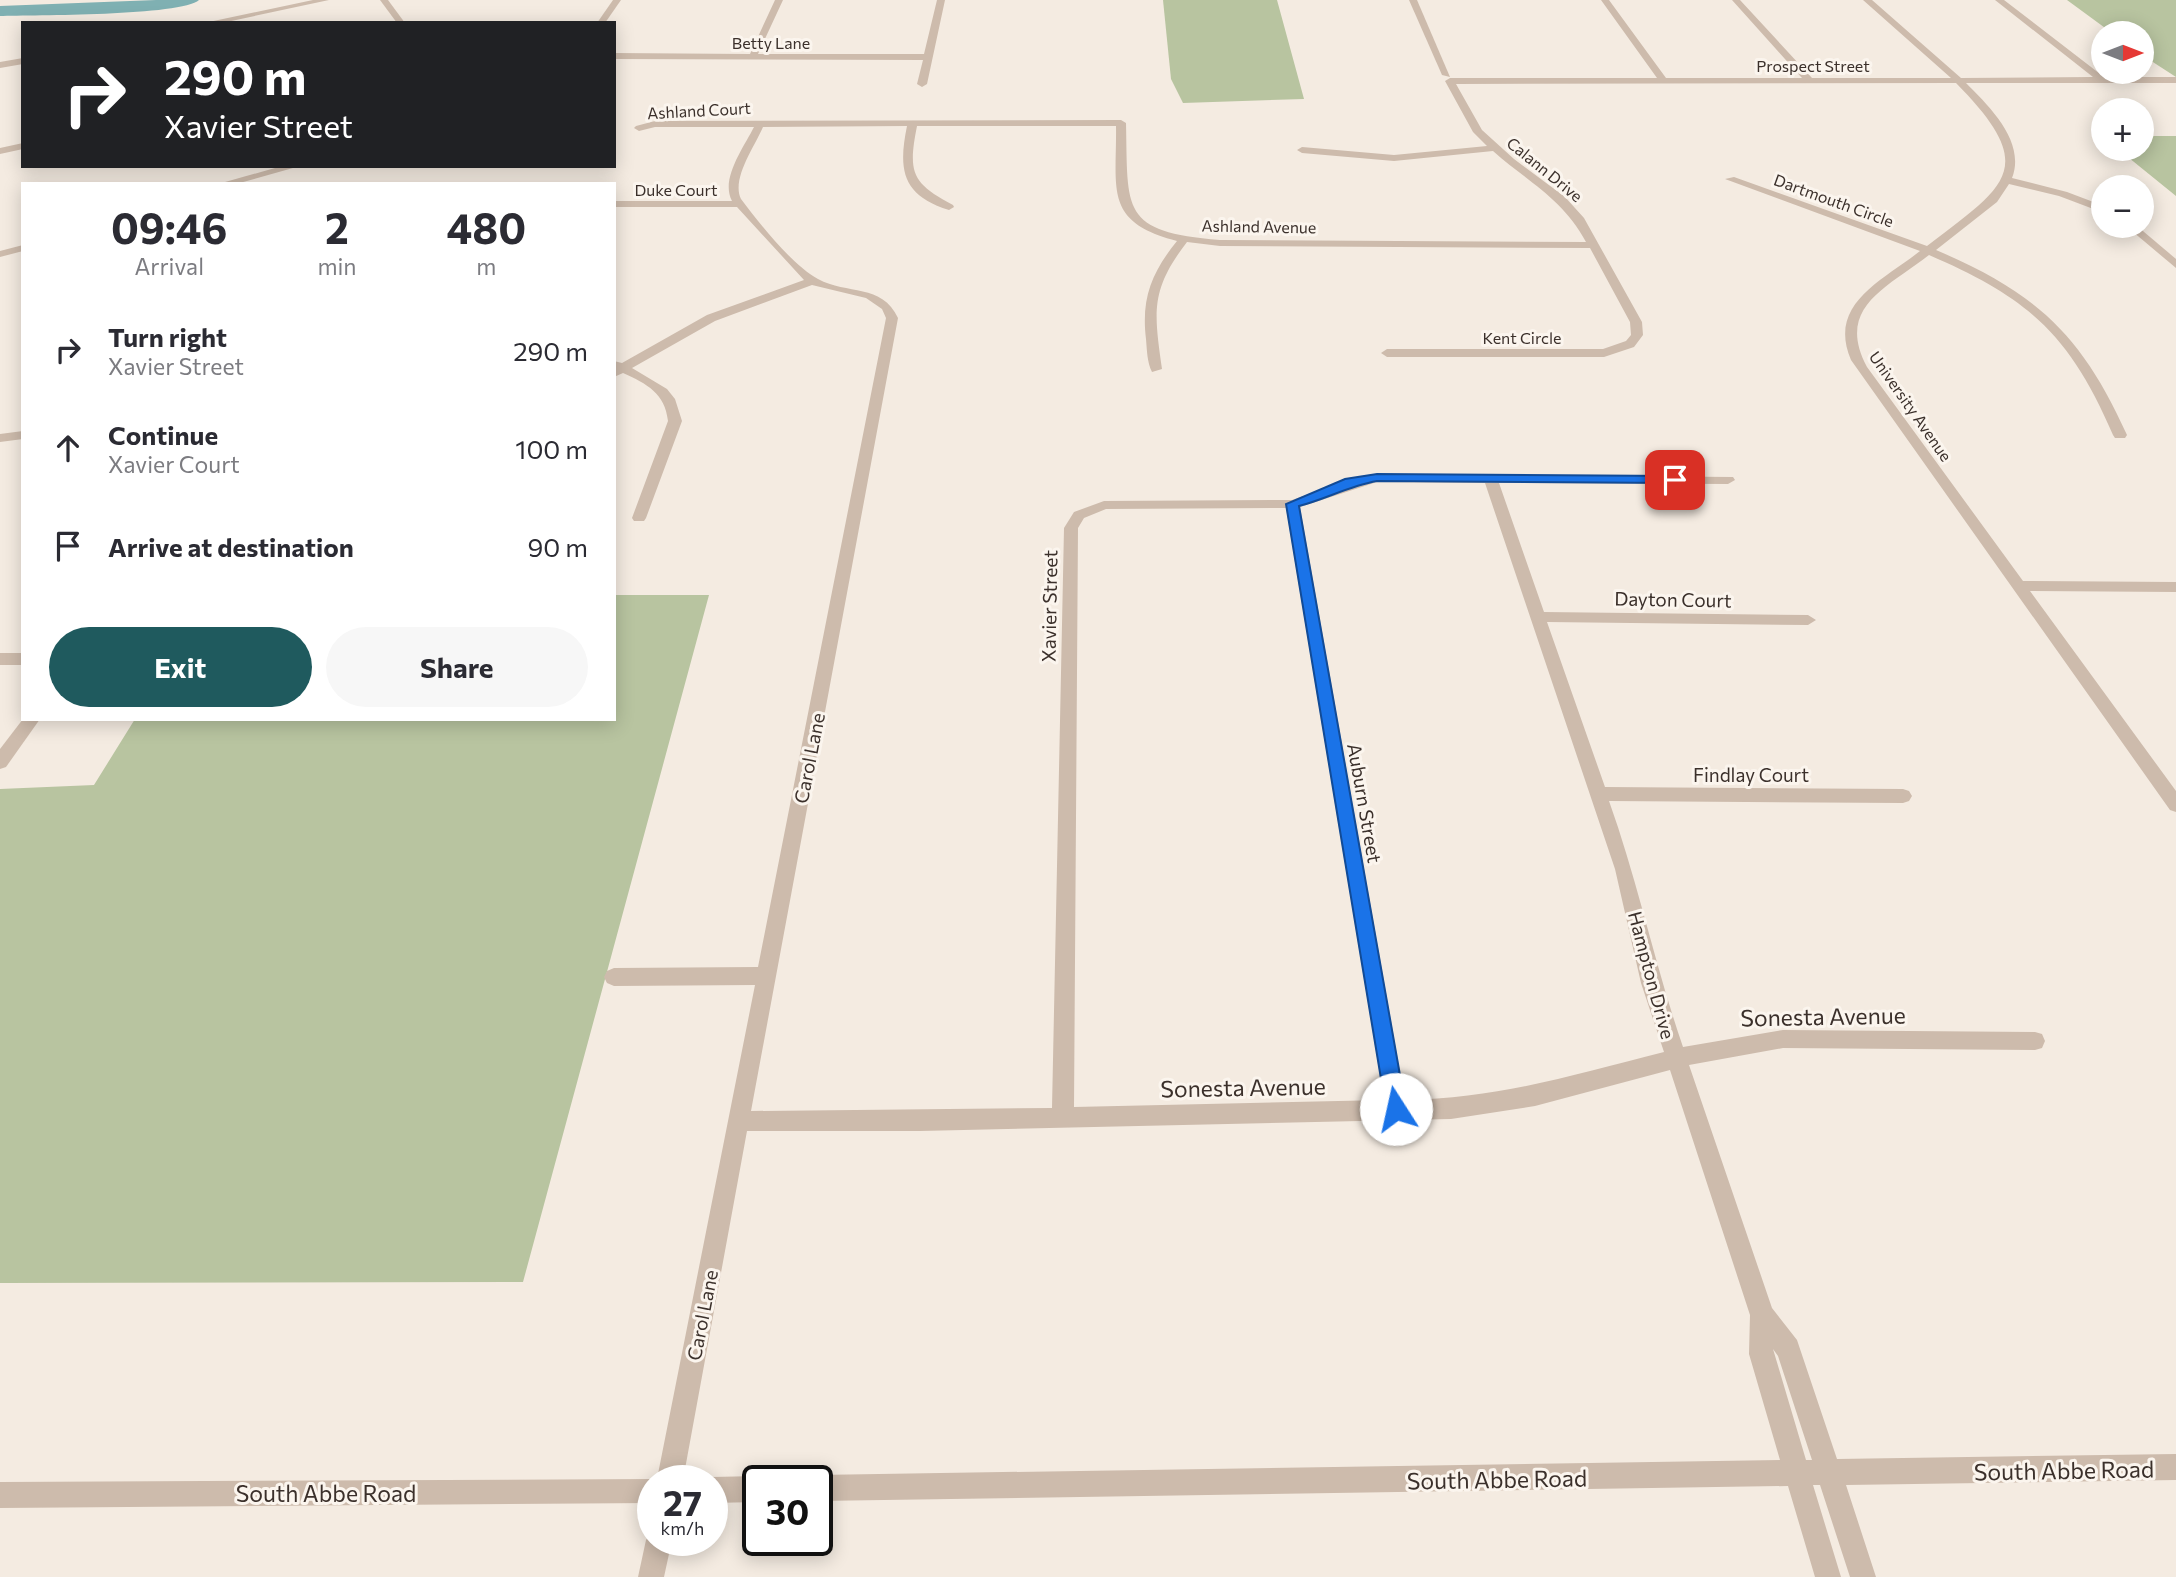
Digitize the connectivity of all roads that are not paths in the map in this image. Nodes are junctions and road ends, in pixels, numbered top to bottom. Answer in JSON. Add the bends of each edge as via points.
{"nodes":[{"id":1,"x":325,"y":0,"type":"edge"},
{"id":2,"x":384,"y":0,"type":"edge"},
{"id":3,"x":617,"y":0,"type":"edge"},
{"id":4,"x":779,"y":0,"type":"edge"},
{"id":5,"x":941,"y":0,"type":"edge"},
{"id":6,"x":1413,"y":0,"type":"edge"},
{"id":7,"x":1605,"y":0,"type":"edge"},
{"id":8,"x":1736,"y":0,"type":"edge"},
{"id":9,"x":1867,"y":0,"type":"edge"},
{"id":10,"x":1999,"y":0,"type":"edge"},
{"id":11,"x":218,"y":21,"type":"edge"},
{"id":12,"x":400,"y":21,"type":"edge"},
{"id":13,"x":602,"y":21,"type":"edge"},
{"id":14,"x":616,"y":56,"type":"edge"},
{"id":15,"x":753,"y":56,"type":"junction"},
{"id":16,"x":928,"y":57,"type":"junction"},
{"id":17,"x":21,"y":61,"type":"edge"},
{"id":18,"x":3,"y":65,"type":"edge"},
{"id":19,"x":2091,"y":71,"type":"edge"},
{"id":20,"x":1448,"y":78,"type":"junction"},
{"id":21,"x":1810,"y":80,"type":"junction"},
{"id":22,"x":1956,"y":80,"type":"junction"},
{"id":23,"x":2091,"y":80,"type":"edge"},
{"id":24,"x":2154,"y":80,"type":"edge"},
{"id":25,"x":2176,"y":80,"type":"edge"},
{"id":26,"x":1664,"y":81,"type":"junction"},
{"id":27,"x":922,"y":84,"type":"dead end"},
{"id":28,"x":760,"y":123,"type":"junction"},
{"id":29,"x":913,"y":123,"type":"junction"},
{"id":30,"x":639,"y":128,"type":"dead end"},
{"id":31,"x":21,"y":146,"type":"edge"},
{"id":32,"x":1494,"y":148,"type":"junction"},
{"id":33,"x":1302,"y":150,"type":"dead end"},
{"id":34,"x":0,"y":151,"type":"edge"},
{"id":35,"x":287,"y":168,"type":"edge"},
{"id":36,"x":1730,"y":178,"type":"dead end"},
{"id":37,"x":2007,"y":180,"type":"junction"},
{"id":38,"x":231,"y":182,"type":"edge"},
{"id":39,"x":616,"y":204,"type":"edge"},
{"id":40,"x":738,"y":204,"type":"junction"},
{"id":41,"x":2091,"y":205,"type":"edge"},
{"id":42,"x":948,"y":207,"type":"dead end"},
{"id":43,"x":2145,"y":238,"type":"edge"},
{"id":44,"x":1184,"y":239,"type":"junction"},
{"id":45,"x":21,"y":241,"type":"edge"},
{"id":46,"x":1594,"y":245,"type":"junction"},
{"id":47,"x":0,"y":246,"type":"edge"},
{"id":48,"x":21,"y":249,"type":"edge"},
{"id":49,"x":1927,"y":250,"type":"junction"},
{"id":50,"x":0,"y":254,"type":"edge"},
{"id":51,"x":2176,"y":265,"type":"edge"},
{"id":52,"x":812,"y":281,"type":"junction"},
{"id":53,"x":1636,"y":323,"type":"joint"},
{"id":54,"x":1387,"y":353,"type":"dead end"},
{"id":55,"x":617,"y":368,"type":"edge"},
{"id":56,"x":1156,"y":369,"type":"dead end"},
{"id":57,"x":21,"y":435,"type":"edge"},
{"id":58,"x":2120,"y":435,"type":"dead end"},
{"id":59,"x":0,"y":438,"type":"edge"},
{"id":60,"x":1490,"y":478,"type":"junction"},
{"id":61,"x":1728,"y":480,"type":"dead end"},
{"id":62,"x":1292,"y":504,"type":"junction"},
{"id":63,"x":639,"y":518,"type":"dead end"},
{"id":64,"x":2018,"y":586,"type":"junction"},
{"id":65,"x":2176,"y":587,"type":"edge"},
{"id":66,"x":1538,"y":617,"type":"junction"},
{"id":67,"x":1808,"y":620,"type":"dead end"},
{"id":68,"x":0,"y":659,"type":"edge"},
{"id":69,"x":21,"y":659,"type":"edge"},
{"id":70,"x":31,"y":721,"type":"edge"},
{"id":71,"x":0,"y":762,"type":"edge"},
{"id":72,"x":1599,"y":794,"type":"junction"},
{"id":73,"x":1903,"y":796,"type":"dead end"},
{"id":74,"x":2176,"y":805,"type":"edge"},
{"id":75,"x":767,"y":976,"type":"junction"},
{"id":76,"x":614,"y":977,"type":"dead end"},
{"id":77,"x":2035,"y":1041,"type":"dead end"},
{"id":78,"x":1675,"y":1059,"type":"junction"},
{"id":79,"x":1396,"y":1109,"type":"junction"},
{"id":80,"x":1063,"y":1118,"type":"junction"},
{"id":81,"x":739,"y":1121,"type":"junction"},
{"id":82,"x":1762,"y":1315,"type":"junction"},
{"id":83,"x":673,"y":1465,"type":"edge"},
{"id":84,"x":2176,"y":1467,"type":"edge"},
{"id":85,"x":1831,"y":1474,"type":"junction"},
{"id":86,"x":1799,"y":1475,"type":"junction"},
{"id":87,"x":833,"y":1488,"type":"edge"},
{"id":88,"x":637,"y":1490,"type":"edge"},
{"id":89,"x":0,"y":1495,"type":"edge"},
{"id":90,"x":656,"y":1556,"type":"edge"},
{"id":91,"x":652,"y":1577,"type":"edge"},
{"id":92,"x":1828,"y":1577,"type":"edge"},
{"id":93,"x":1863,"y":1577,"type":"edge"}],
"edges":[{"from":1,"to":11,"type":"street"},
{"from":2,"to":12,"type":"street"},
{"from":3,"to":13,"type":"street"},
{"from":4,"to":15,"type":"street"},
{"from":5,"to":16,"type":"street"},
{"from":6,"to":20,"type":"street","name":"Calann Drive"},
{"from":7,"to":26,"type":"street"},
{"from":8,"to":21,"type":"street"},
{"from":9,"to":22,"type":"street"},
{"from":10,"to":19,"type":"street"},
{"from":14,"to":15,"type":"street","name":"Betty Lane"},
{"from":15,"to":16,"type":"street","name":"Betty Lane"},
{"from":16,"to":27,"type":"street"},
{"from":17,"to":18,"type":"street"},
{"from":20,"to":26,"type":"street","name":"Prospect Street"},
{"from":20,"to":32,"type":"street","name":"Calann Drive","via":[[1468,119]]},
{"from":21,"to":22,"type":"street","name":"Prospect Street"},
{"from":21,"to":26,"type":"street","name":"Prospect Street"},
{"from":22,"to":23,"type":"street","name":"Prospect Street"},
{"from":22,"to":37,"type":"street","via":[[2003,131],[2011,156]]},
{"from":24,"to":25,"type":"street","name":"Prospect Street"},
{"from":28,"to":29,"type":"street","name":"Ashland Avenue"},
{"from":28,"to":30,"type":"street","name":"Ashland Court"},
{"from":28,"to":40,"type":"street","via":[[733,186]]},
{"from":29,"to":42,"type":"street","via":[[904,161],[906,172],[923,193]]},
{"from":29,"to":44,"type":"street","name":"Ashland Avenue","via":[[1121,123],[1126,207],[1147,225]]},
{"from":31,"to":34,"type":"street"},
{"from":32,"to":33,"type":"street","via":[[1394,158]]},
{"from":32,"to":46,"type":"street","name":"Calann Drive","via":[[1561,199]]},
{"from":35,"to":38,"type":"street"},
{"from":36,"to":49,"type":"street","name":"Dartmouth Circle"},
{"from":37,"to":41,"type":"street"},
{"from":37,"to":49,"type":"street","name":"University Avenue","via":[[1987,206]]},
{"from":39,"to":40,"type":"street","name":"Duke Court"},
{"from":40,"to":52,"type":"street"},
{"from":43,"to":51,"type":"street"},
{"from":44,"to":46,"type":"street","name":"Ashland Avenue"},
{"from":44,"to":56,"type":"street","via":[[1161,267],[1151,291],[1148,316]]},
{"from":45,"to":47,"type":"street"},
{"from":46,"to":53,"type":"street","name":"Calann Drive"},
{"from":48,"to":50,"type":"street"},
{"from":49,"to":58,"type":"street","name":"Dartmouth Circle","via":[[1990,277],[2033,307],[2080,359]]},
{"from":49,"to":64,"type":"street","name":"University Avenue","via":[[1858,305],[1849,330],[1852,348],[1861,368]]},
{"from":52,"to":55,"type":"street","via":[[711,318]]},
{"from":52,"to":75,"type":"street","name":"Carol Lane","via":[[879,300],[892,318]]},
{"from":53,"to":54,"type":"street","name":"Kent Circle","via":[[1637,335],[1630,344],[1604,353]]},
{"from":55,"to":63,"type":"street","via":[[657,384],[675,411]]},
{"from":57,"to":59,"type":"street"},
{"from":60,"to":61,"type":"street","name":"Xavier Street"},
{"from":60,"to":62,"type":"street","name":"Xavier Street","via":[[1363,479]]},
{"from":60,"to":66,"type":"street","name":"Hampton Drive"},
{"from":62,"to":79,"type":"street","name":"Auburn Street"},
{"from":62,"to":80,"type":"street","name":"Xavier Street","via":[[1104,505],[1079,515],[1071,528]]},
{"from":64,"to":65,"type":"street"},
{"from":64,"to":74,"type":"street","name":"University Avenue"},
{"from":66,"to":67,"type":"street","name":"Dayton Court"},
{"from":66,"to":72,"type":"street","name":"Hampton Drive"},
{"from":68,"to":69,"type":"street"},
{"from":70,"to":71,"type":"street"},
{"from":72,"to":73,"type":"street","name":"Findlay Court"},
{"from":72,"to":78,"type":"street","name":"Hampton Drive","via":[[1625,869],[1651,983]]},
{"from":75,"to":76,"type":"street"},
{"from":75,"to":81,"type":"street","name":"Carol Lane"},
{"from":77,"to":78,"type":"street","name":"Sonesta Avenue","via":[[1783,1039],[1742,1042]]},
{"from":78,"to":79,"type":"street","name":"Sonesta Avenue","via":[[1522,1101]]},
{"from":78,"to":82,"type":"street","name":"Hampton Drive"},
{"from":79,"to":80,"type":"street","name":"Sonesta Avenue"},
{"from":80,"to":81,"type":"street","name":"Sonesta Avenue"},
{"from":81,"to":83,"type":"street","name":"Carol Lane"},
{"from":82,"to":85,"type":"street","via":[[1788,1349]]},
{"from":82,"to":86,"type":"street","name":"Hampton Drive","via":[[1761,1354]]},
{"from":84,"to":85,"type":"street","name":"South Abbe Road"},
{"from":85,"to":86,"type":"street","name":"South Abbe Road"},
{"from":85,"to":93,"type":"street"},
{"from":86,"to":87,"type":"street","name":"South Abbe Road"},
{"from":86,"to":92,"type":"street","name":"Hampton Drive"},
{"from":88,"to":89,"type":"street","name":"South Abbe Road"},
{"from":90,"to":91,"type":"street"}]}
